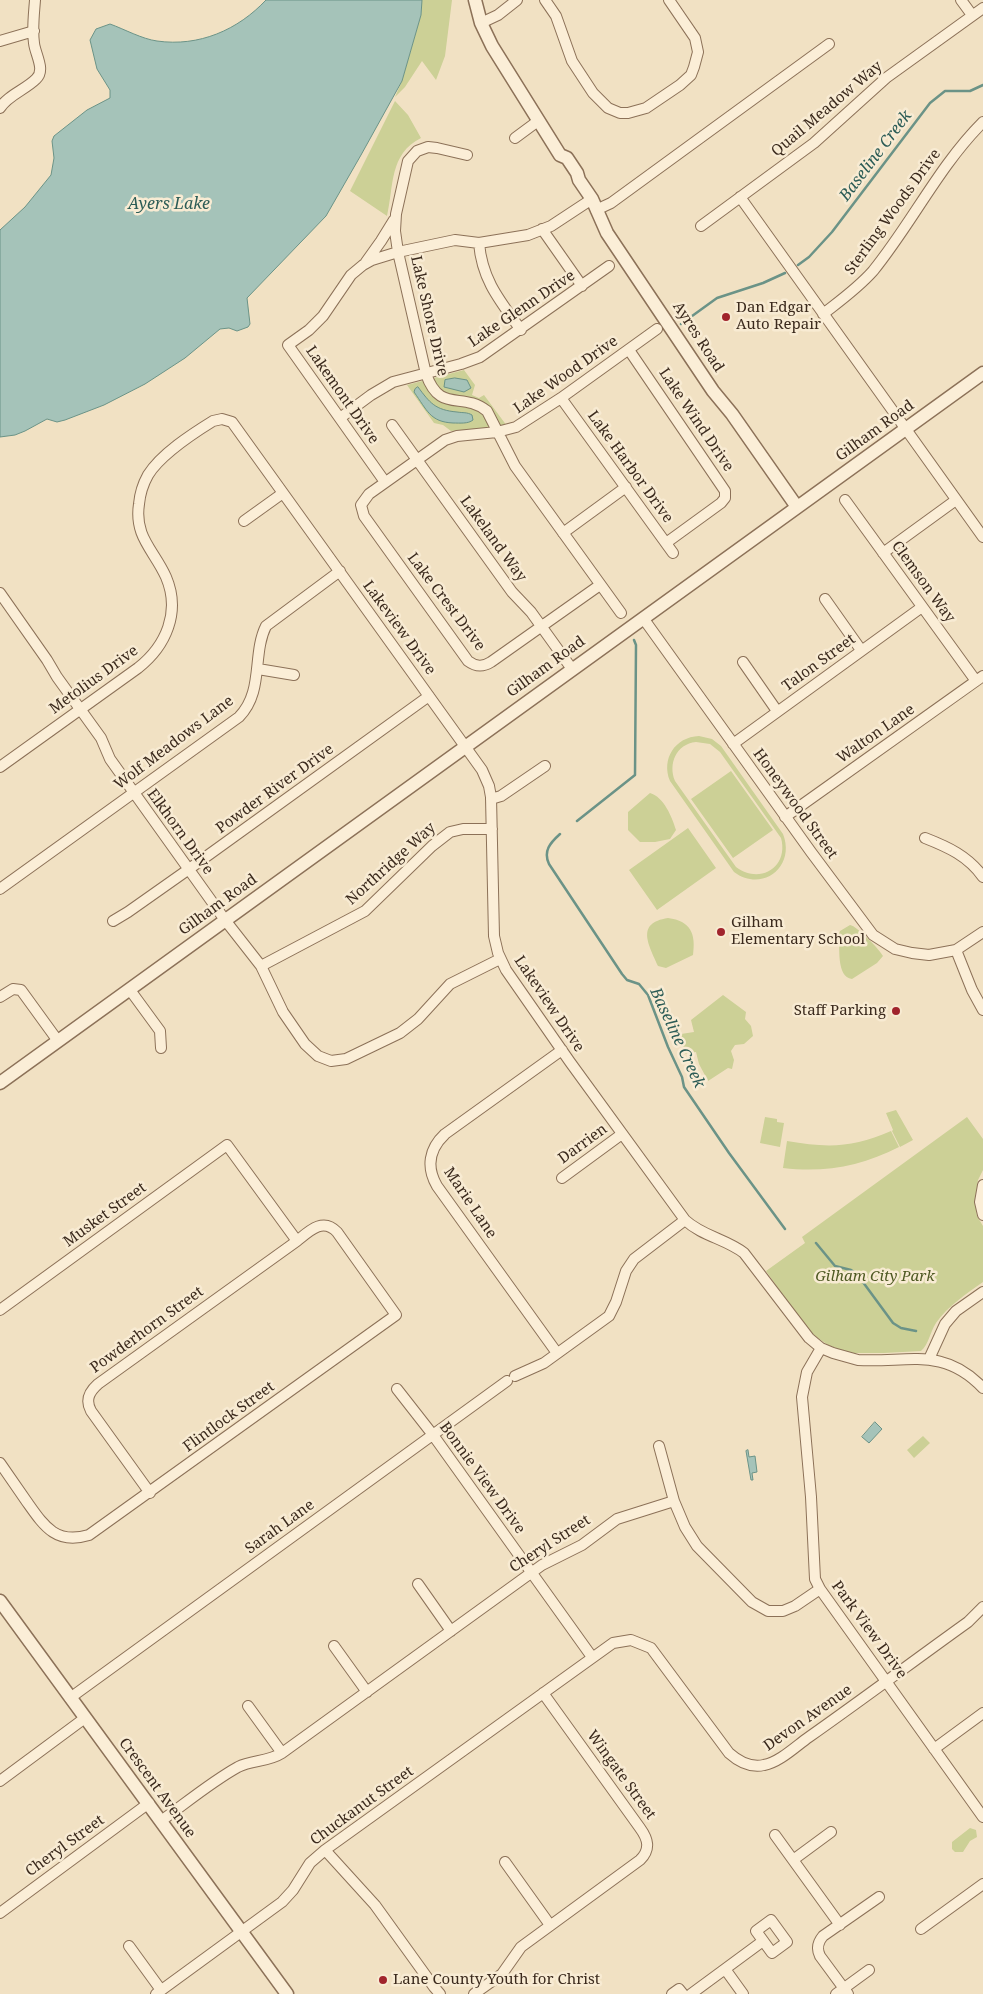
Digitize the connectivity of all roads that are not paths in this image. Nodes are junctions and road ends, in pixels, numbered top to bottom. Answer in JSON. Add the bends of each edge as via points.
{"nodes":[{"id":1,"x":35,"y":0,"type":"edge"},
{"id":2,"x":475,"y":0,"type":"edge"},
{"id":3,"x":517,"y":0,"type":"edge"},
{"id":4,"x":545,"y":0,"type":"edge"},
{"id":5,"x":669,"y":0,"type":"edge"},
{"id":6,"x":961,"y":0,"type":"edge"},
{"id":7,"x":983,"y":8,"type":"edge"},
{"id":8,"x":972,"y":15,"type":"junction"},
{"id":9,"x":481,"y":23,"type":"junction"},
{"id":10,"x":34,"y":31,"type":"junction"},
{"id":11,"x":0,"y":41,"type":"edge"},
{"id":12,"x":829,"y":44,"type":"dead end"},
{"id":13,"x":0,"y":108,"type":"edge"},
{"id":14,"x":538,"y":121,"type":"junction"},
{"id":15,"x":983,"y":122,"type":"edge"},
{"id":16,"x":515,"y":138,"type":"dead end"},
{"id":17,"x":466,"y":155,"type":"dead end"},
{"id":18,"x":740,"y":197,"type":"junction"},
{"id":19,"x":594,"y":204,"type":"junction"},
{"id":20,"x":396,"y":214,"type":"junction"},
{"id":21,"x":700,"y":226,"type":"dead end"},
{"id":22,"x":542,"y":230,"type":"junction"},
{"id":23,"x":479,"y":243,"type":"junction"},
{"id":24,"x":398,"y":252,"type":"junction"},
{"id":25,"x":363,"y":265,"type":"junction"},
{"id":26,"x":609,"y":266,"type":"dead end"},
{"id":27,"x":582,"y":286,"type":"junction"},
{"id":28,"x":823,"y":314,"type":"junction"},
{"id":29,"x":657,"y":329,"type":"dead end"},
{"id":30,"x":521,"y":330,"type":"junction"},
{"id":31,"x":629,"y":350,"type":"junction"},
{"id":32,"x":983,"y":373,"type":"edge"},
{"id":33,"x":426,"y":374,"type":"junction"},
{"id":34,"x":561,"y":398,"type":"junction"},
{"id":35,"x":340,"y":418,"type":"junction"},
{"id":36,"x":392,"y":424,"type":"dead end"},
{"id":37,"x":236,"y":427,"type":"joint"},
{"id":38,"x":906,"y":428,"type":"junction"},
{"id":39,"x":497,"y":432,"type":"junction"},
{"id":40,"x":417,"y":460,"type":"junction"},
{"id":41,"x":385,"y":482,"type":"junction"},
{"id":42,"x":626,"y":487,"type":"junction"},
{"id":43,"x":283,"y":493,"type":"junction"},
{"id":44,"x":845,"y":500,"type":"dead end"},
{"id":45,"x":956,"y":500,"type":"junction"},
{"id":46,"x":362,"y":505,"type":"joint"},
{"id":47,"x":797,"y":507,"type":"junction"},
{"id":48,"x":244,"y":521,"type":"dead end"},
{"id":49,"x":563,"y":533,"type":"junction"},
{"id":50,"x":983,"y":537,"type":"edge"},
{"id":51,"x":666,"y":543,"type":"junction"},
{"id":52,"x":674,"y":553,"type":"dead end"},
{"id":53,"x":883,"y":553,"type":"junction"},
{"id":54,"x":340,"y":571,"type":"junction"},
{"id":55,"x":600,"y":585,"type":"junction"},
{"id":56,"x":0,"y":593,"type":"edge"},
{"id":57,"x":825,"y":600,"type":"dead end"},
{"id":58,"x":922,"y":607,"type":"junction"},
{"id":59,"x":621,"y":613,"type":"dead end"},
{"id":60,"x":643,"y":618,"type":"junction"},
{"id":61,"x":542,"y":626,"type":"junction"},
{"id":62,"x":861,"y":650,"type":"junction"},
{"id":63,"x":743,"y":662,"type":"dead end"},
{"id":64,"x":258,"y":669,"type":"junction"},
{"id":65,"x":572,"y":669,"type":"junction"},
{"id":66,"x":294,"y":675,"type":"dead end"},
{"id":67,"x":979,"y":679,"type":"edge"},
{"id":68,"x":429,"y":696,"type":"junction"},
{"id":69,"x":80,"y":710,"type":"junction"},
{"id":70,"x":778,"y":711,"type":"junction"},
{"id":71,"x":733,"y":744,"type":"junction"},
{"id":72,"x":465,"y":746,"type":"junction"},
{"id":73,"x":545,"y":766,"type":"dead end"},
{"id":74,"x":0,"y":767,"type":"edge"},
{"id":75,"x":134,"y":792,"type":"junction"},
{"id":76,"x":491,"y":799,"type":"junction"},
{"id":77,"x":786,"y":817,"type":"junction"},
{"id":78,"x":492,"y":828,"type":"junction"},
{"id":79,"x":925,"y":838,"type":"dead end"},
{"id":80,"x":189,"y":869,"type":"junction"},
{"id":81,"x":983,"y":877,"type":"edge"},
{"id":82,"x":0,"y":889,"type":"edge"},
{"id":83,"x":225,"y":920,"type":"junction"},
{"id":84,"x":113,"y":921,"type":"dead end"},
{"id":85,"x":983,"y":932,"type":"edge"},
{"id":86,"x":956,"y":950,"type":"junction"},
{"id":87,"x":500,"y":959,"type":"junction"},
{"id":88,"x":261,"y":966,"type":"junction"},
{"id":89,"x":130,"y":990,"type":"junction"},
{"id":90,"x":0,"y":997,"type":"edge"},
{"id":91,"x":983,"y":1010,"type":"edge"},
{"id":92,"x":58,"y":1041,"type":"junction"},
{"id":93,"x":161,"y":1048,"type":"dead end"},
{"id":94,"x":562,"y":1050,"type":"junction"},
{"id":95,"x":0,"y":1083,"type":"edge"},
{"id":96,"x":622,"y":1134,"type":"junction"},
{"id":97,"x":562,"y":1178,"type":"dead end"},
{"id":98,"x":983,"y":1185,"type":"edge"},
{"id":99,"x":983,"y":1215,"type":"edge"},
{"id":100,"x":685,"y":1220,"type":"junction"},
{"id":101,"x":297,"y":1240,"type":"junction"},
{"id":102,"x":983,"y":1292,"type":"edge"},
{"id":103,"x":0,"y":1310,"type":"edge"},
{"id":104,"x":396,"y":1314,"type":"joint"},
{"id":105,"x":821,"y":1348,"type":"junction"},
{"id":106,"x":558,"y":1353,"type":"junction"},
{"id":107,"x":929,"y":1358,"type":"junction"},
{"id":108,"x":983,"y":1388,"type":"edge"},
{"id":109,"x":397,"y":1389,"type":"dead end"},
{"id":110,"x":433,"y":1435,"type":"junction"},
{"id":111,"x":659,"y":1446,"type":"dead end"},
{"id":112,"x":0,"y":1464,"type":"edge"},
{"id":113,"x":150,"y":1493,"type":"junction"},
{"id":114,"x":674,"y":1502,"type":"junction"},
{"id":115,"x":532,"y":1572,"type":"junction"},
{"id":116,"x":418,"y":1584,"type":"dead end"},
{"id":117,"x":820,"y":1589,"type":"junction"},
{"id":118,"x":0,"y":1601,"type":"edge"},
{"id":119,"x":983,"y":1607,"type":"edge"},
{"id":120,"x":451,"y":1631,"type":"junction"},
{"id":121,"x":334,"y":1646,"type":"dead end"},
{"id":122,"x":592,"y":1658,"type":"junction"},
{"id":123,"x":887,"y":1681,"type":"junction"},
{"id":124,"x":367,"y":1692,"type":"junction"},
{"id":125,"x":543,"y":1693,"type":"junction"},
{"id":126,"x":70,"y":1698,"type":"junction"},
{"id":127,"x":248,"y":1706,"type":"dead end"},
{"id":128,"x":983,"y":1713,"type":"edge"},
{"id":129,"x":85,"y":1718,"type":"junction"},
{"id":130,"x":934,"y":1749,"type":"junction"},
{"id":131,"x":282,"y":1753,"type":"junction"},
{"id":132,"x":0,"y":1782,"type":"edge"},
{"id":133,"x":149,"y":1803,"type":"junction"},
{"id":134,"x":983,"y":1817,"type":"edge"},
{"id":135,"x":161,"y":1821,"type":"junction"},
{"id":136,"x":831,"y":1832,"type":"dead end"},
{"id":137,"x":775,"y":1835,"type":"dead end"},
{"id":138,"x":325,"y":1850,"type":"junction"},
{"id":139,"x":793,"y":1860,"type":"junction"},
{"id":140,"x":505,"y":1862,"type":"dead end"},
{"id":141,"x":983,"y":1884,"type":"edge"},
{"id":142,"x":879,"y":1897,"type":"dead end"},
{"id":143,"x":0,"y":1913,"type":"edge"},
{"id":144,"x":550,"y":1925,"type":"junction"},
{"id":145,"x":840,"y":1925,"type":"junction"},
{"id":146,"x":921,"y":1929,"type":"dead end"},
{"id":147,"x":242,"y":1932,"type":"junction"},
{"id":148,"x":763,"y":1941,"type":"dead end"},
{"id":149,"x":129,"y":1946,"type":"dead end"},
{"id":150,"x":725,"y":1969,"type":"junction"},
{"id":151,"x":869,"y":1970,"type":"dead end"},
{"id":152,"x":158,"y":1992,"type":"edge"},
{"id":153,"x":842,"y":1992,"type":"edge"},
{"id":154,"x":287,"y":1994,"type":"edge"},
{"id":155,"x":440,"y":1994,"type":"edge"},
{"id":156,"x":474,"y":1994,"type":"edge"},
{"id":157,"x":672,"y":1994,"type":"edge"},
{"id":158,"x":683,"y":1994,"type":"edge"},
{"id":159,"x":691,"y":1994,"type":"edge"},
{"id":160,"x":743,"y":1994,"type":"edge"}],
"edges":[{"from":1,"to":10,"type":"street"},
{"from":2,"to":9,"type":"street","name":"Ayres Road"},
{"from":3,"to":9,"type":"street"},
{"from":4,"to":5,"type":"street","via":[[556,16],[572,61],[593,93],[608,108],[628,113],[646,108],[680,84],[694,68],[698,52],[695,38]]},
{"from":6,"to":8,"type":"street"},
{"from":7,"to":8,"type":"street","name":"Quail Meadow Way"},
{"from":8,"to":18,"type":"street","name":"Quail Meadow Way","via":[[886,78],[814,143]]},
{"from":9,"to":14,"type":"street","name":"Ayres Road"},
{"from":10,"to":11,"type":"street"},
{"from":10,"to":13,"type":"street","via":[[40,74]]},
{"from":12,"to":19,"type":"street","name":"Lakemont Drive","via":[[611,202]]},
{"from":14,"to":16,"type":"street"},
{"from":14,"to":19,"type":"street","name":"Ayres Road","via":[[560,155],[567,158]]},
{"from":15,"to":28,"type":"street","name":"Sterling Woods Drive","via":[[956,152],[873,270],[853,291]]},
{"from":17,"to":20,"type":"street","name":"Lake Shore Drive","via":[[428,147],[417,151],[408,161]]},
{"from":18,"to":21,"type":"street","name":"Quail Meadow Way"},
{"from":18,"to":28,"type":"street"},
{"from":19,"to":22,"type":"street","name":"Lakemont Drive"},
{"from":19,"to":47,"type":"street","name":"Ayres Road","via":[[607,233],[694,363]]},
{"from":20,"to":24,"type":"street","name":"Lake Shore Drive"},
{"from":20,"to":25,"type":"street"},
{"from":22,"to":23,"type":"street","name":"Lakemont Drive","via":[[516,238]]},
{"from":22,"to":27,"type":"street"},
{"from":23,"to":24,"type":"street","name":"Lakemont Drive","via":[[454,240]]},
{"from":23,"to":30,"type":"street","via":[[480,258],[490,286]]},
{"from":24,"to":25,"type":"street","name":"Lakemont Drive"},
{"from":24,"to":33,"type":"street","name":"Lake Shore Drive"},
{"from":25,"to":35,"type":"street","name":"Lakemont Drive","via":[[352,275],[324,316],[288,345]]},
{"from":26,"to":27,"type":"street","name":"Lake Glenn Drive"},
{"from":27,"to":30,"type":"street","name":"Lake Glenn Drive"},
{"from":28,"to":38,"type":"street"},
{"from":29,"to":31,"type":"street","name":"Lake Wood Drive"},
{"from":30,"to":33,"type":"street","name":"Lake Glenn Drive","via":[[480,357]]},
{"from":31,"to":34,"type":"street","name":"Lake Wood Drive"},
{"from":31,"to":51,"type":"street","name":"Lake Wind Drive","via":[[726,491],[721,503]]},
{"from":32,"to":38,"type":"street","name":"Gilham Road"},
{"from":33,"to":35,"type":"street","name":"Lake Glenn Drive","via":[[386,386]]},
{"from":33,"to":39,"type":"street","name":"Lake Shore Drive","via":[[430,387],[440,396],[487,411]]},
{"from":34,"to":39,"type":"street","name":"Lake Wood Drive","via":[[516,427]]},
{"from":34,"to":42,"type":"street","name":"Lake Harbor Drive"},
{"from":35,"to":41,"type":"street","name":"Lakemont Drive"},
{"from":36,"to":40,"type":"street","name":"Lakeland Way"},
{"from":37,"to":43,"type":"street","name":"Lakeview Drive"},
{"from":37,"to":69,"type":"street","name":"Metolius Drive","via":[[222,419],[213,421],[162,458],[148,475],[140,493],[138,520],[143,538],[170,587],[171,621],[164,640],[150,658]]},
{"from":38,"to":45,"type":"street"},
{"from":38,"to":47,"type":"street","name":"Gilham Road"},
{"from":39,"to":40,"type":"street","name":"Lake Wood Drive","via":[[451,438]]},
{"from":39,"to":49,"type":"street","name":"Lake Shore Drive","via":[[514,466]]},
{"from":40,"to":41,"type":"street","name":"Lake Wood Drive"},
{"from":40,"to":61,"type":"street","name":"Lakeland Way","via":[[512,592]]},
{"from":41,"to":46,"type":"street","name":"Lake Wood Drive","via":[[365,498]]},
{"from":42,"to":49,"type":"street"},
{"from":42,"to":51,"type":"street","name":"Lake Harbor Drive"},
{"from":43,"to":48,"type":"street"},
{"from":43,"to":54,"type":"street","name":"Lakeview Drive"},
{"from":44,"to":53,"type":"street","name":"Clemson Way"},
{"from":45,"to":50,"type":"street"},
{"from":45,"to":53,"type":"street"},
{"from":46,"to":61,"type":"street","name":"Lake Crest Drive","via":[[364,516],[473,665],[486,665]]},
{"from":47,"to":60,"type":"street","name":"Gilham Road"},
{"from":49,"to":55,"type":"street","name":"Lake Shore Drive"},
{"from":51,"to":52,"type":"street","name":"Lake Harbor Drive"},
{"from":53,"to":58,"type":"street","name":"Clemson Way"},
{"from":54,"to":64,"type":"street","name":"Wolf Meadows Lane","via":[[266,626]]},
{"from":54,"to":68,"type":"street","name":"Lakeview Drive"},
{"from":55,"to":59,"type":"street","name":"Lake Shore Drive"},
{"from":55,"to":61,"type":"street","name":"Lake Crest Drive"},
{"from":56,"to":69,"type":"street","name":"Elkhorn Drive"},
{"from":57,"to":62,"type":"street"},
{"from":58,"to":62,"type":"street","name":"Talon Street"},
{"from":58,"to":67,"type":"street","name":"Clemson Way"},
{"from":60,"to":65,"type":"street","name":"Gilham Road"},
{"from":60,"to":71,"type":"street","name":"Honeywood Street"},
{"from":61,"to":65,"type":"street","name":"Lakeland Way"},
{"from":62,"to":70,"type":"street","name":"Talon Street"},
{"from":63,"to":70,"type":"street"},
{"from":64,"to":66,"type":"street"},
{"from":64,"to":75,"type":"street","name":"Wolf Meadows Lane","via":[[251,698],[239,717]]},
{"from":65,"to":72,"type":"street","name":"Gilham Road"},
{"from":67,"to":77,"type":"street","name":"Walton Lane"},
{"from":68,"to":72,"type":"street","name":"Lakeview Drive"},
{"from":68,"to":80,"type":"street","name":"Powder River Drive"},
{"from":69,"to":74,"type":"street","name":"Metolius Drive"},
{"from":69,"to":75,"type":"street","name":"Elkhorn Drive"},
{"from":70,"to":71,"type":"street","name":"Talon Street"},
{"from":71,"to":77,"type":"street","name":"Honeywood Street"},
{"from":72,"to":76,"type":"street","name":"Lakeview Drive","via":[[486,778]]},
{"from":72,"to":83,"type":"street","name":"Gilham Road"},
{"from":73,"to":76,"type":"street","via":[[501,796]]},
{"from":75,"to":80,"type":"street","name":"Elkhorn Drive"},
{"from":75,"to":82,"type":"street","name":"Wolf Meadows Lane"},
{"from":76,"to":78,"type":"street","name":"Lakeview Drive"},
{"from":77,"to":86,"type":"street","name":"Honeywood Street","via":[[873,935],[889,946],[912,953],[937,954]]},
{"from":78,"to":87,"type":"street","name":"Lakeview Drive","via":[[494,936]]},
{"from":78,"to":88,"type":"street","name":"Northridge Way","via":[[450,832],[365,911]]},
{"from":79,"to":81,"type":"street","via":[[959,853]]},
{"from":80,"to":83,"type":"street","name":"Elkhorn Drive"},
{"from":80,"to":84,"type":"street","name":"Powder River Drive"},
{"from":83,"to":88,"type":"street","name":"Elkhorn Drive"},
{"from":83,"to":89,"type":"street","name":"Gilham Road"},
{"from":85,"to":86,"type":"street","name":"Honeywood Street"},
{"from":86,"to":91,"type":"street"},
{"from":87,"to":88,"type":"street","name":"Elkhorn Drive","via":[[450,984],[406,1029],[356,1056],[330,1065],[297,1033],[276,1001]]},
{"from":87,"to":94,"type":"street","name":"Lakeview Drive"},
{"from":89,"to":92,"type":"street","name":"Gilham Road"},
{"from":89,"to":93,"type":"street","via":[[160,1031]]},
{"from":90,"to":92,"type":"street","via":[[13,989],[21,990]]},
{"from":92,"to":95,"type":"street","name":"Gilham Road"},
{"from":94,"to":96,"type":"street","name":"Lakeview Drive"},
{"from":94,"to":106,"type":"street","name":"Marie Lane","via":[[445,1134],[432,1150],[430,1160],[438,1186]]},
{"from":96,"to":97,"type":"street","name":"Darrien"},
{"from":96,"to":100,"type":"street","name":"Lakeview Drive"},
{"from":98,"to":99,"type":"street","via":[[980,1202]]},
{"from":100,"to":105,"type":"street","name":"Lakeview Drive","via":[[697,1230],[744,1253],[805,1333]]},
{"from":100,"to":106,"type":"street","name":"Sarah Lane","via":[[634,1259],[626,1271],[609,1316]]},
{"from":101,"to":103,"type":"street","name":"Musket Street","via":[[227,1145]]},
{"from":101,"to":104,"type":"street","name":"Powderhorn Street","via":[[319,1226],[331,1227]]},
{"from":101,"to":113,"type":"street","name":"Powderhorn Street","via":[[87,1391],[91,1411]]},
{"from":102,"to":107,"type":"street","via":[[956,1311],[945,1324]]},
{"from":104,"to":113,"type":"street","name":"Flintlock Street"},
{"from":105,"to":107,"type":"street","name":"Lakeview Drive","via":[[858,1360]]},
{"from":105,"to":117,"type":"street","name":"Park View Drive","via":[[807,1372],[802,1397],[811,1491],[814,1575]]},
{"from":106,"to":110,"type":"street","name":"Sarah Lane","via":[[511,1379]]},
{"from":107,"to":108,"type":"street","name":"Lakeview Drive","via":[[957,1368]]},
{"from":109,"to":110,"type":"street","name":"Bonnie View Drive"},
{"from":110,"to":115,"type":"street","name":"Bonnie View Drive"},
{"from":110,"to":126,"type":"street","name":"Sarah Lane"},
{"from":111,"to":114,"type":"street"},
{"from":112,"to":113,"type":"street","name":"Flintlock Street","via":[[41,1521],[62,1537],[89,1535]]},
{"from":114,"to":115,"type":"street","name":"Cheryl Street","via":[[617,1519],[582,1545]]},
{"from":114,"to":117,"type":"street","via":[[697,1546],[757,1606],[783,1611]]},
{"from":115,"to":120,"type":"street","name":"Cheryl Street"},
{"from":115,"to":122,"type":"street","name":"Bonnie View Drive"},
{"from":116,"to":120,"type":"street"},
{"from":117,"to":123,"type":"street","name":"Park View Drive"},
{"from":118,"to":126,"type":"street","name":"Crescent Avenue"},
{"from":119,"to":123,"type":"street","name":"Devon Avenue","via":[[968,1622]]},
{"from":120,"to":124,"type":"street","name":"Cheryl Street"},
{"from":121,"to":124,"type":"street"},
{"from":122,"to":123,"type":"street","name":"Devon Avenue","via":[[619,1641],[632,1640],[644,1644],[657,1654],[729,1753],[742,1763],[754,1766],[775,1761]]},
{"from":122,"to":125,"type":"street","name":"Chuckanut Street"},
{"from":123,"to":130,"type":"street","name":"Park View Drive"},
{"from":124,"to":131,"type":"street","name":"Cheryl Street"},
{"from":125,"to":138,"type":"street","name":"Chuckanut Street"},
{"from":125,"to":144,"type":"street","name":"Wingate Street","via":[[640,1828],[648,1846],[640,1860]]},
{"from":126,"to":129,"type":"street","name":"Crescent Avenue"},
{"from":127,"to":131,"type":"street"},
{"from":128,"to":130,"type":"street"},
{"from":129,"to":132,"type":"street"},
{"from":129,"to":133,"type":"street","name":"Crescent Avenue"},
{"from":130,"to":134,"type":"street","name":"Park View Drive"},
{"from":131,"to":135,"type":"street","name":"Cheryl Street","via":[[230,1772]]},
{"from":133,"to":135,"type":"street","name":"Crescent Avenue"},
{"from":133,"to":143,"type":"street","name":"Cheryl Street"},
{"from":135,"to":147,"type":"street","name":"Crescent Avenue"},
{"from":136,"to":139,"type":"street"},
{"from":137,"to":139,"type":"street"},
{"from":138,"to":147,"type":"street","name":"Chuckanut Street","via":[[310,1863],[286,1898]]},
{"from":138,"to":155,"type":"street","via":[[375,1906]]},
{"from":139,"to":145,"type":"street"},
{"from":140,"to":144,"type":"street"},
{"from":141,"to":146,"type":"street"},
{"from":142,"to":145,"type":"street"},
{"from":144,"to":156,"type":"street","name":"Wingate Street","via":[[517,1951],[502,1974]]},
{"from":145,"to":153,"type":"street","via":[[822,1938],[818,1950]]},
{"from":147,"to":152,"type":"street","name":"Chuckanut Street"},
{"from":147,"to":154,"type":"street","name":"Crescent Avenue"},
{"from":148,"to":150,"type":"street"},
{"from":149,"to":152,"type":"street","name":"Chuckanut Street"},
{"from":150,"to":159,"type":"street"},
{"from":150,"to":160,"type":"street"},
{"from":151,"to":153,"type":"street"},
{"from":157,"to":158,"type":"street","via":[[679,1989]]}]}
